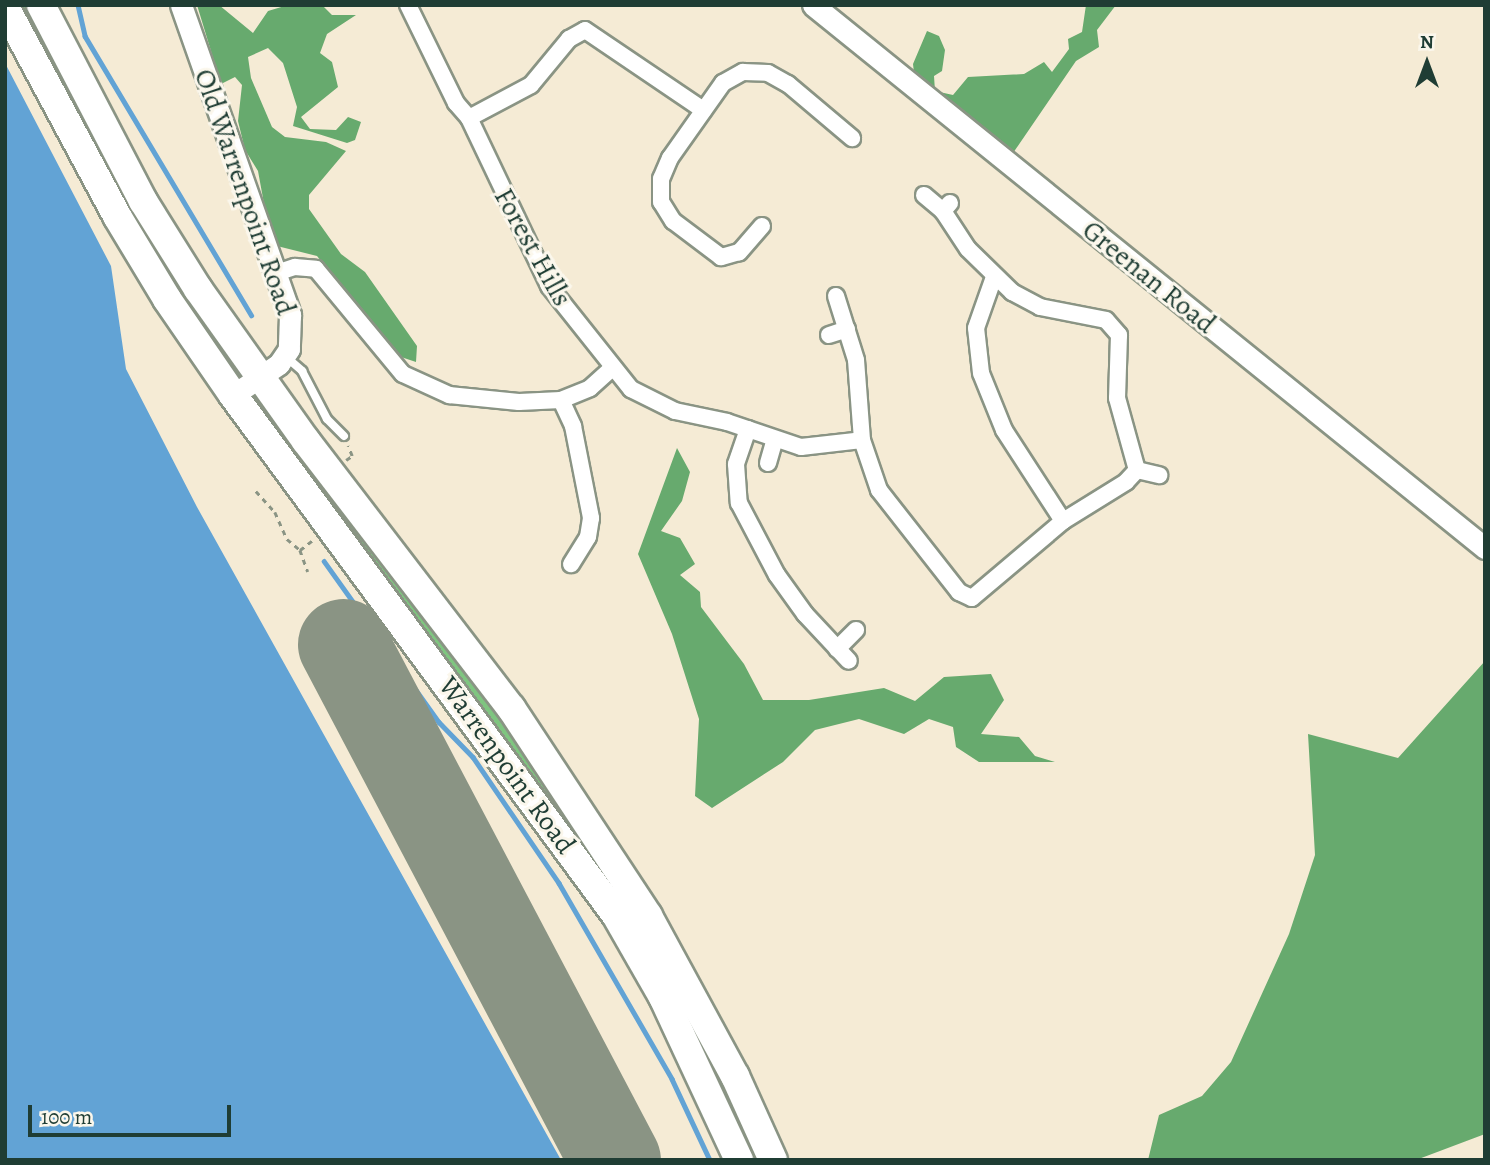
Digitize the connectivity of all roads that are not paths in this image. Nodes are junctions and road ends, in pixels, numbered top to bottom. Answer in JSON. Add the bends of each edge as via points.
{"nodes":[{"id":1,"x":41,"y":5,"type":"edge"},
{"id":2,"x":181,"y":5,"type":"edge"},
{"id":3,"x":408,"y":5,"type":"edge"},
{"id":4,"x":813,"y":5,"type":"edge"},
{"id":5,"x":5,"y":7,"type":"edge"},
{"id":6,"x":703,"y":110,"type":"junction"},
{"id":7,"x":469,"y":118,"type":"junction"},
{"id":8,"x":852,"y":138,"type":"dead end"},
{"id":9,"x":924,"y":195,"type":"dead end"},
{"id":10,"x":762,"y":226,"type":"dead end"},
{"id":11,"x":273,"y":274,"type":"junction"},
{"id":12,"x":994,"y":277,"type":"junction"},
{"id":13,"x":836,"y":296,"type":"dead end"},
{"id":14,"x":847,"y":329,"type":"junction"},
{"id":15,"x":829,"y":335,"type":"dead end"},
{"id":16,"x":285,"y":356,"type":"junction"},
{"id":17,"x":611,"y":369,"type":"junction"},
{"id":18,"x":260,"y":378,"type":"junction"},
{"id":19,"x":233,"y":396,"type":"junction"},
{"id":20,"x":561,"y":400,"type":"junction"},
{"id":21,"x":748,"y":429,"type":"junction"},
{"id":22,"x":344,"y":436,"type":"road end"},
{"id":23,"x":775,"y":439,"type":"junction"},
{"id":24,"x":862,"y":440,"type":"junction"},
{"id":25,"x":768,"y":463,"type":"dead end"},
{"id":26,"x":1137,"y":470,"type":"junction"},
{"id":27,"x":1159,"y":475,"type":"dead end"},
{"id":28,"x":1063,"y":521,"type":"junction"},
{"id":29,"x":563,"y":539,"type":"dead end"},
{"id":30,"x":1481,"y":540,"type":"edge"},
{"id":31,"x":856,"y":630,"type":"dead end"},
{"id":32,"x":837,"y":649,"type":"junction"},
{"id":33,"x":849,"y":661,"type":"dead end"},
{"id":34,"x":739,"y":1160,"type":"edge"},
{"id":35,"x":773,"y":1160,"type":"edge"}],
"edges":[{"from":1,"to":18,"type":"highway","name":"Warrenpoint Road","via":[[143,201]]},
{"from":2,"to":11,"type":"street","name":"Old Warrenpoint Road"},
{"from":3,"to":7,"type":"street","name":"Forest Hills","via":[[456,103]]},
{"from":4,"to":30,"type":"street","name":"Greenan Road"},
{"from":5,"to":19,"type":"highway","name":"Warrenpoint Road","via":[[117,216]]},
{"from":6,"to":7,"type":"street","via":[[585,30],[576,32],[531,86]]},
{"from":6,"to":8,"type":"street","via":[[732,76],[768,73],[788,84]]},
{"from":6,"to":10,"type":"street","via":[[665,168],[661,191],[666,213],[691,238],[721,257],[740,251]]},
{"from":7,"to":17,"type":"street","name":"Forest Hills","via":[[549,286]]},
{"from":9,"to":12,"type":"street","via":[[947,207]]},
{"from":11,"to":16,"type":"street","name":"Old Warrenpoint Road","via":[[290,315],[292,335]]},
{"from":11,"to":20,"type":"street","via":[[295,267],[316,269],[392,362],[433,390],[502,401]]},
{"from":12,"to":26,"type":"street","via":[[1029,302],[1114,326],[1120,346],[1117,398]]},
{"from":12,"to":28,"type":"street","via":[[976,328],[981,373],[1004,430]]},
{"from":13,"to":14,"type":"street"},
{"from":14,"to":15,"type":"street"},
{"from":14,"to":24,"type":"street","via":[[856,360]]},
{"from":16,"to":18,"type":"street","name":"Old Warrenpoint Road"},
{"from":16,"to":22,"type":"lane","via":[[302,371],[327,419]]},
{"from":17,"to":20,"type":"street","via":[[590,388]]},
{"from":17,"to":21,"type":"street","name":"Forest Hills","via":[[631,389],[659,405]]},
{"from":18,"to":19,"type":"street","name":"Old Warrenpoint Road"},
{"from":18,"to":35,"type":"highway","name":"Warrenpoint Road","via":[[511,708],[649,915],[735,1076]]},
{"from":19,"to":34,"type":"highway","name":"Warrenpoint Road","via":[[616,915],[663,997]]},
{"from":20,"to":29,"type":"street","via":[[573,426],[591,507],[588,537],[574,556]]},
{"from":21,"to":23,"type":"street","name":"Forest Hills"},
{"from":21,"to":32,"type":"street","via":[[736,464],[739,503],[777,575]]},
{"from":23,"to":24,"type":"street","name":"Forest Hills","via":[[814,447]]},
{"from":23,"to":25,"type":"street"},
{"from":24,"to":28,"type":"street","via":[[888,506],[965,597],[979,595]]},
{"from":26,"to":27,"type":"street"},
{"from":26,"to":28,"type":"street","via":[[1126,482]]},
{"from":31,"to":32,"type":"street"},
{"from":32,"to":33,"type":"street"}]}
